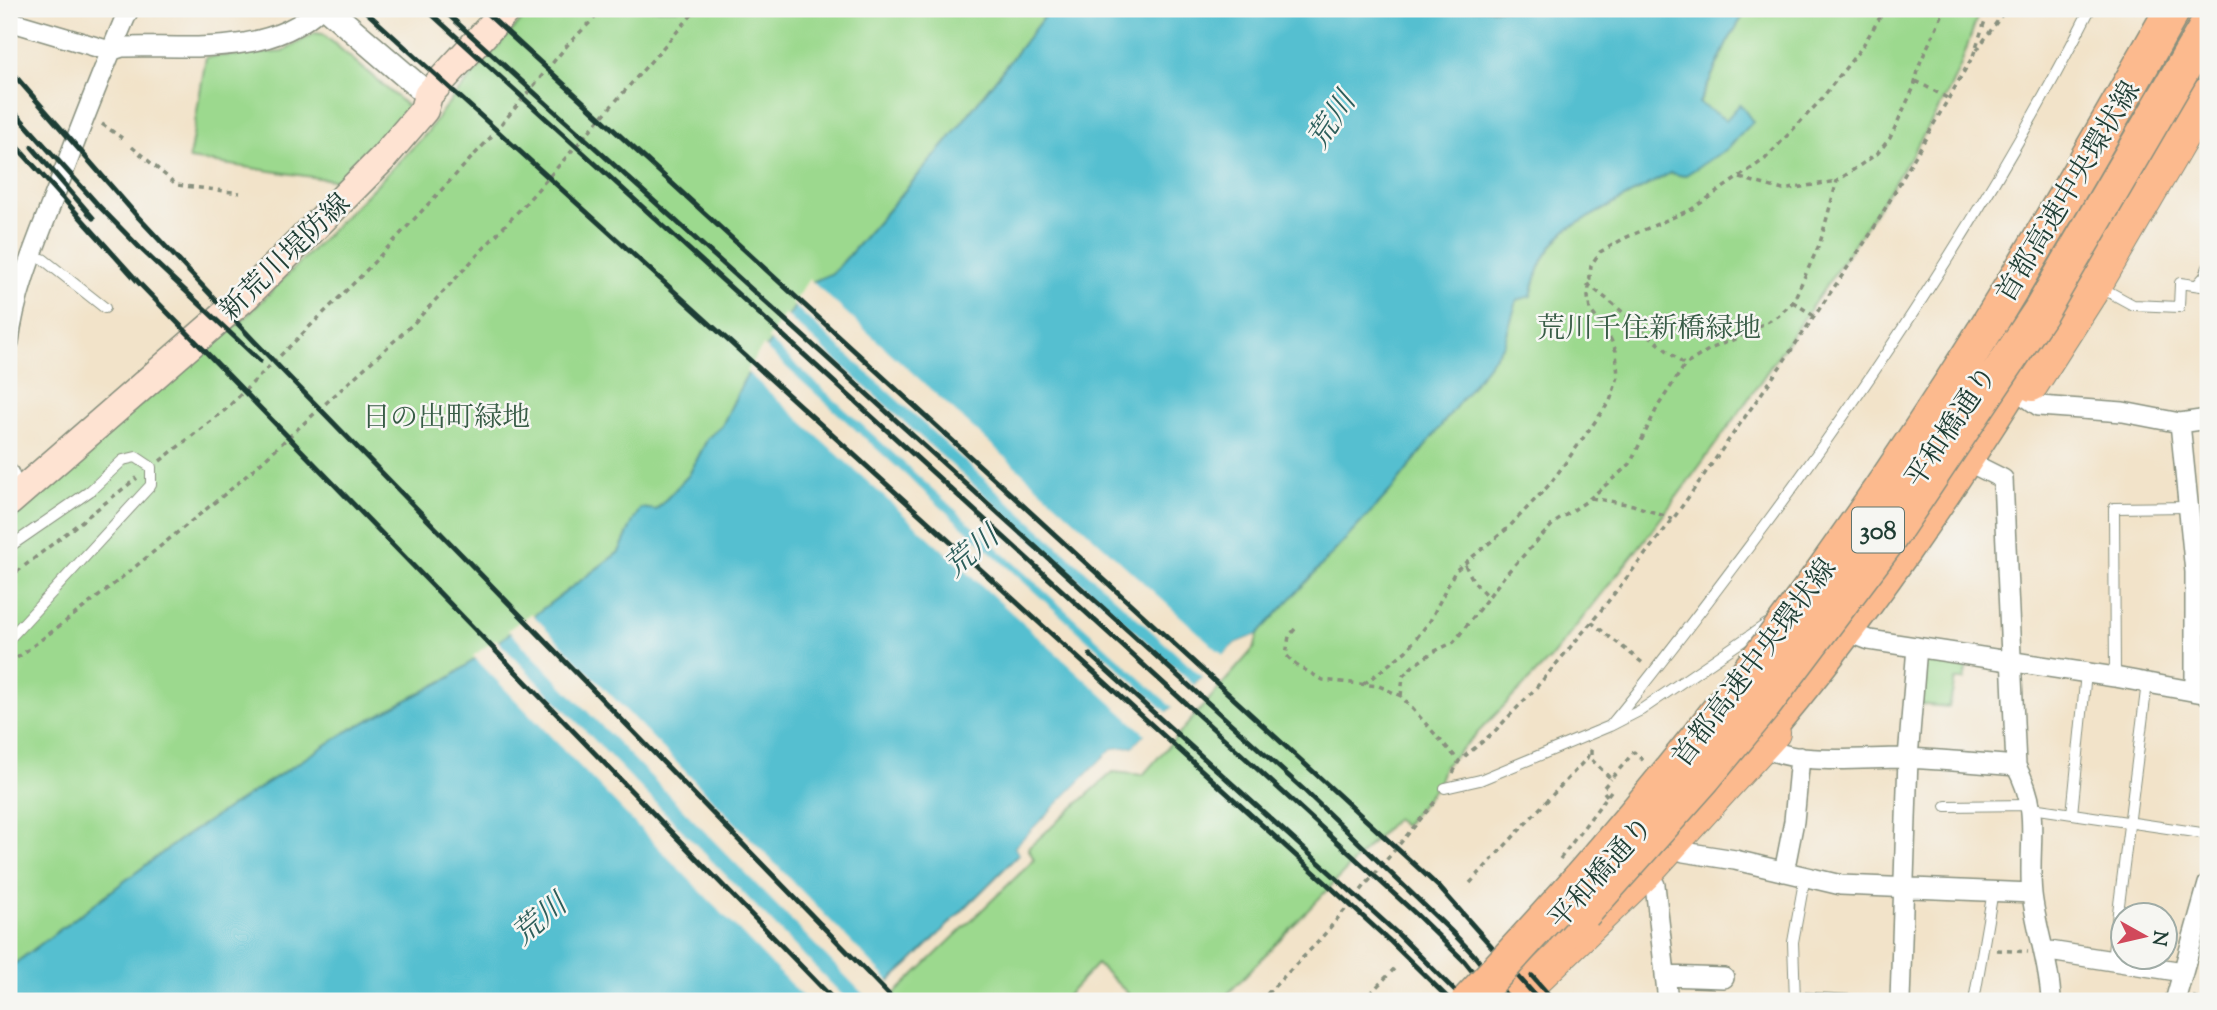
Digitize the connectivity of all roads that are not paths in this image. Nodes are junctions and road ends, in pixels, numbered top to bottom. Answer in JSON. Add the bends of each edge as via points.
{"nodes":[{"id":1,"x":128,"y":9,"type":"edge"},
{"id":2,"x":319,"y":9,"type":"edge"},
{"id":3,"x":328,"y":9,"type":"edge"},
{"id":4,"x":507,"y":9,"type":"edge"},
{"id":5,"x":2090,"y":9,"type":"edge"},
{"id":6,"x":2164,"y":9,"type":"edge"},
{"id":7,"x":2172,"y":9,"type":"edge"},
{"id":8,"x":2198,"y":9,"type":"edge"},
{"id":9,"x":2206,"y":9,"type":"edge"},
{"id":10,"x":9,"y":21,"type":"edge"},
{"id":11,"x":2208,"y":25,"type":"edge"},
{"id":12,"x":110,"y":51,"type":"junction"},
{"id":13,"x":2208,"y":59,"type":"edge"},
{"id":14,"x":2151,"y":93,"type":"junction"},
{"id":15,"x":2208,"y":93,"type":"edge"},
{"id":16,"x":428,"y":95,"type":"junction"},
{"id":17,"x":31,"y":256,"type":"junction"},
{"id":18,"x":2208,"y":267,"type":"edge"},
{"id":19,"x":2096,"y":285,"type":"junction"},
{"id":20,"x":2197,"y":285,"type":"junction"},
{"id":21,"x":2208,"y":287,"type":"edge"},
{"id":22,"x":105,"y":308,"type":"dead end"},
{"id":23,"x":9,"y":332,"type":"edge"},
{"id":24,"x":2025,"y":396,"type":"junction"},
{"id":25,"x":2208,"y":419,"type":"edge"},
{"id":26,"x":2180,"y":422,"type":"junction"},
{"id":27,"x":1979,"y":467,"type":"junction"},
{"id":28,"x":14,"y":485,"type":"edge"},
{"id":29,"x":2188,"y":507,"type":"junction"},
{"id":30,"x":9,"y":547,"type":"edge"},
{"id":31,"x":1828,"y":585,"type":"junction"},
{"id":32,"x":2201,"y":615,"type":"edge"},
{"id":33,"x":1856,"y":635,"type":"junction"},
{"id":34,"x":9,"y":639,"type":"edge"},
{"id":35,"x":1917,"y":648,"type":"junction"},
{"id":36,"x":2012,"y":662,"type":"junction"},
{"id":37,"x":2086,"y":673,"type":"junction"},
{"id":38,"x":2115,"y":677,"type":"junction"},
{"id":39,"x":2147,"y":683,"type":"junction"},
{"id":40,"x":2202,"y":692,"type":"edge"},
{"id":41,"x":1610,"y":726,"type":"junction"},
{"id":42,"x":1763,"y":746,"type":"junction"},
{"id":43,"x":1800,"y":757,"type":"junction"},
{"id":44,"x":1908,"y":758,"type":"junction"},
{"id":45,"x":2016,"y":766,"type":"junction"},
{"id":46,"x":1445,"y":788,"type":"road end"},
{"id":47,"x":1946,"y":806,"type":"dead end"},
{"id":48,"x":2032,"y":806,"type":"junction"},
{"id":49,"x":2072,"y":814,"type":"junction"},
{"id":50,"x":2131,"y":823,"type":"junction"},
{"id":51,"x":2208,"y":834,"type":"edge"},
{"id":52,"x":1675,"y":843,"type":"junction"},
{"id":53,"x":1784,"y":872,"type":"junction"},
{"id":54,"x":1645,"y":874,"type":"junction"},
{"id":55,"x":1805,"y":876,"type":"junction"},
{"id":56,"x":1582,"y":879,"type":"junction"},
{"id":57,"x":2208,"y":884,"type":"edge"},
{"id":58,"x":1904,"y":886,"type":"junction"},
{"id":59,"x":1993,"y":890,"type":"junction"},
{"id":60,"x":2032,"y":893,"type":"junction"},
{"id":61,"x":2119,"y":902,"type":"edge"},
{"id":62,"x":1564,"y":933,"type":"junction"},
{"id":63,"x":2043,"y":952,"type":"junction"},
{"id":64,"x":2108,"y":960,"type":"edge"},
{"id":65,"x":2178,"y":971,"type":"edge"},
{"id":66,"x":2183,"y":972,"type":"junction"},
{"id":67,"x":1665,"y":976,"type":"junction"},
{"id":68,"x":1724,"y":978,"type":"dead end"},
{"id":69,"x":1516,"y":999,"type":"edge"},
{"id":70,"x":1795,"y":999,"type":"edge"},
{"id":71,"x":1469,"y":1001,"type":"edge"},
{"id":72,"x":1483,"y":1001,"type":"edge"},
{"id":73,"x":1668,"y":1001,"type":"edge"},
{"id":74,"x":1873,"y":1001,"type":"edge"},
{"id":75,"x":1900,"y":1001,"type":"edge"},
{"id":76,"x":1974,"y":1001,"type":"edge"},
{"id":77,"x":2051,"y":1001,"type":"edge"},
{"id":78,"x":2175,"y":1001,"type":"edge"}],
"edges":[{"from":1,"to":12,"type":"street"},
{"from":2,"to":12,"type":"street","via":[[276,36],[208,46]]},
{"from":3,"to":16,"type":"street"},
{"from":4,"to":16,"type":"main road","name":"新荒川堤防線"},
{"from":5,"to":41,"type":"lane","via":[[2016,147],[1880,364],[1798,480]]},
{"from":6,"to":31,"type":"main road","via":[[2035,232],[1928,402],[1914,458]]},
{"from":7,"to":14,"type":"highway"},
{"from":7,"to":56,"type":"highway","name":"首都高速中央環状線","bridge":true,"via":[[1983,333],[1836,553],[1736,688]]},
{"from":8,"to":14,"type":"highway"},
{"from":9,"to":31,"type":"main road","name":"平和橋通り","number":"308","via":[[2063,257],[1944,439]]},
{"from":10,"to":12,"type":"street"},
{"from":11,"to":62,"type":"highway","name":"首都高速中央環状線","bridge":true,"via":[[2041,310],[1887,541],[1713,767]]},
{"from":12,"to":17,"type":"street"},
{"from":13,"to":62,"type":"highway","bridge":true,"via":[[1973,450],[1833,647],[1646,863]]},
{"from":14,"to":56,"type":"highway","bridge":true,"via":[[1934,444],[1824,603],[1698,762]]},
{"from":15,"to":19,"type":"main road","name":"平和橋通り","number":"308"},
{"from":16,"to":28,"type":"main road","name":"新荒川堤防線","via":[[424,110],[382,159],[246,296],[171,363]]},
{"from":17,"to":22,"type":"lane","via":[[43,260]]},
{"from":17,"to":23,"type":"street"},
{"from":18,"to":20,"type":"lane"},
{"from":19,"to":20,"type":"lane","via":[[2133,305],[2179,307],[2180,283]]},
{"from":19,"to":24,"type":"main road","name":"平和橋通り","number":"308"},
{"from":20,"to":21,"type":"lane"},
{"from":24,"to":26,"type":"street","via":[[2039,405]]},
{"from":24,"to":27,"type":"main road","name":"平和橋通り","number":"308"},
{"from":25,"to":26,"type":"street"},
{"from":26,"to":29,"type":"street"},
{"from":27,"to":33,"type":"main road","name":"平和橋通り","number":"308"},
{"from":27,"to":36,"type":"street","via":[[2003,480]]},
{"from":29,"to":32,"type":"street","via":[[2200,571]]},
{"from":29,"to":38,"type":"lane","via":[[2114,508]]},
{"from":30,"to":34,"type":"lane","via":[[90,491],[123,460],[136,457],[151,467],[151,485]]},
{"from":31,"to":41,"type":"lane"},
{"from":31,"to":72,"type":"main road","name":"平和橋通り","number":"308","via":[[1675,788]]},
{"from":32,"to":40,"type":"street"},
{"from":33,"to":35,"type":"street"},
{"from":33,"to":42,"type":"main road","name":"平和橋通り","number":"308"},
{"from":35,"to":36,"type":"street"},
{"from":35,"to":44,"type":"street"},
{"from":36,"to":37,"type":"street"},
{"from":36,"to":45,"type":"street"},
{"from":37,"to":38,"type":"street"},
{"from":37,"to":49,"type":"lane"},
{"from":38,"to":39,"type":"street"},
{"from":39,"to":40,"type":"street"},
{"from":39,"to":50,"type":"lane"},
{"from":41,"to":46,"type":"lane","via":[[1480,780]]},
{"from":42,"to":43,"type":"street","via":[[1774,753]]},
{"from":42,"to":52,"type":"main road","name":"平和橋通り","number":"308"},
{"from":43,"to":44,"type":"street"},
{"from":43,"to":53,"type":"street"},
{"from":44,"to":45,"type":"street"},
{"from":44,"to":58,"type":"street"},
{"from":45,"to":48,"type":"street"},
{"from":47,"to":48,"type":"lane"},
{"from":48,"to":49,"type":"lane"},
{"from":48,"to":60,"type":"street"},
{"from":49,"to":50,"type":"lane"},
{"from":50,"to":51,"type":"lane"},
{"from":50,"to":61,"type":"lane"},
{"from":52,"to":53,"type":"street","via":[[1684,852]]},
{"from":52,"to":54,"type":"main road","name":"平和橋通り","number":"308"},
{"from":53,"to":55,"type":"street"},
{"from":54,"to":67,"type":"street","via":[[1655,886]]},
{"from":54,"to":69,"type":"main road","name":"平和橋通り","number":"308"},
{"from":55,"to":58,"type":"street","via":[[1840,884]]},
{"from":55,"to":70,"type":"lane","via":[[1793,942]]},
{"from":56,"to":71,"type":"highway","name":"首都高速中央環状線","bridge":true},
{"from":57,"to":66,"type":"street"},
{"from":58,"to":59,"type":"street"},
{"from":58,"to":75,"type":"street"},
{"from":59,"to":60,"type":"street"},
{"from":59,"to":76,"type":"lane"},
{"from":60,"to":63,"type":"street"},
{"from":62,"to":69,"type":"highway","name":"首都高速中央環状線"},
{"from":63,"to":64,"type":"street"},
{"from":63,"to":77,"type":"street"},
{"from":65,"to":66,"type":"street"},
{"from":66,"to":78,"type":"street"},
{"from":67,"to":68,"type":"street"},
{"from":67,"to":73,"type":"street"},
{"from":70,"to":74,"type":"lane"}]}
